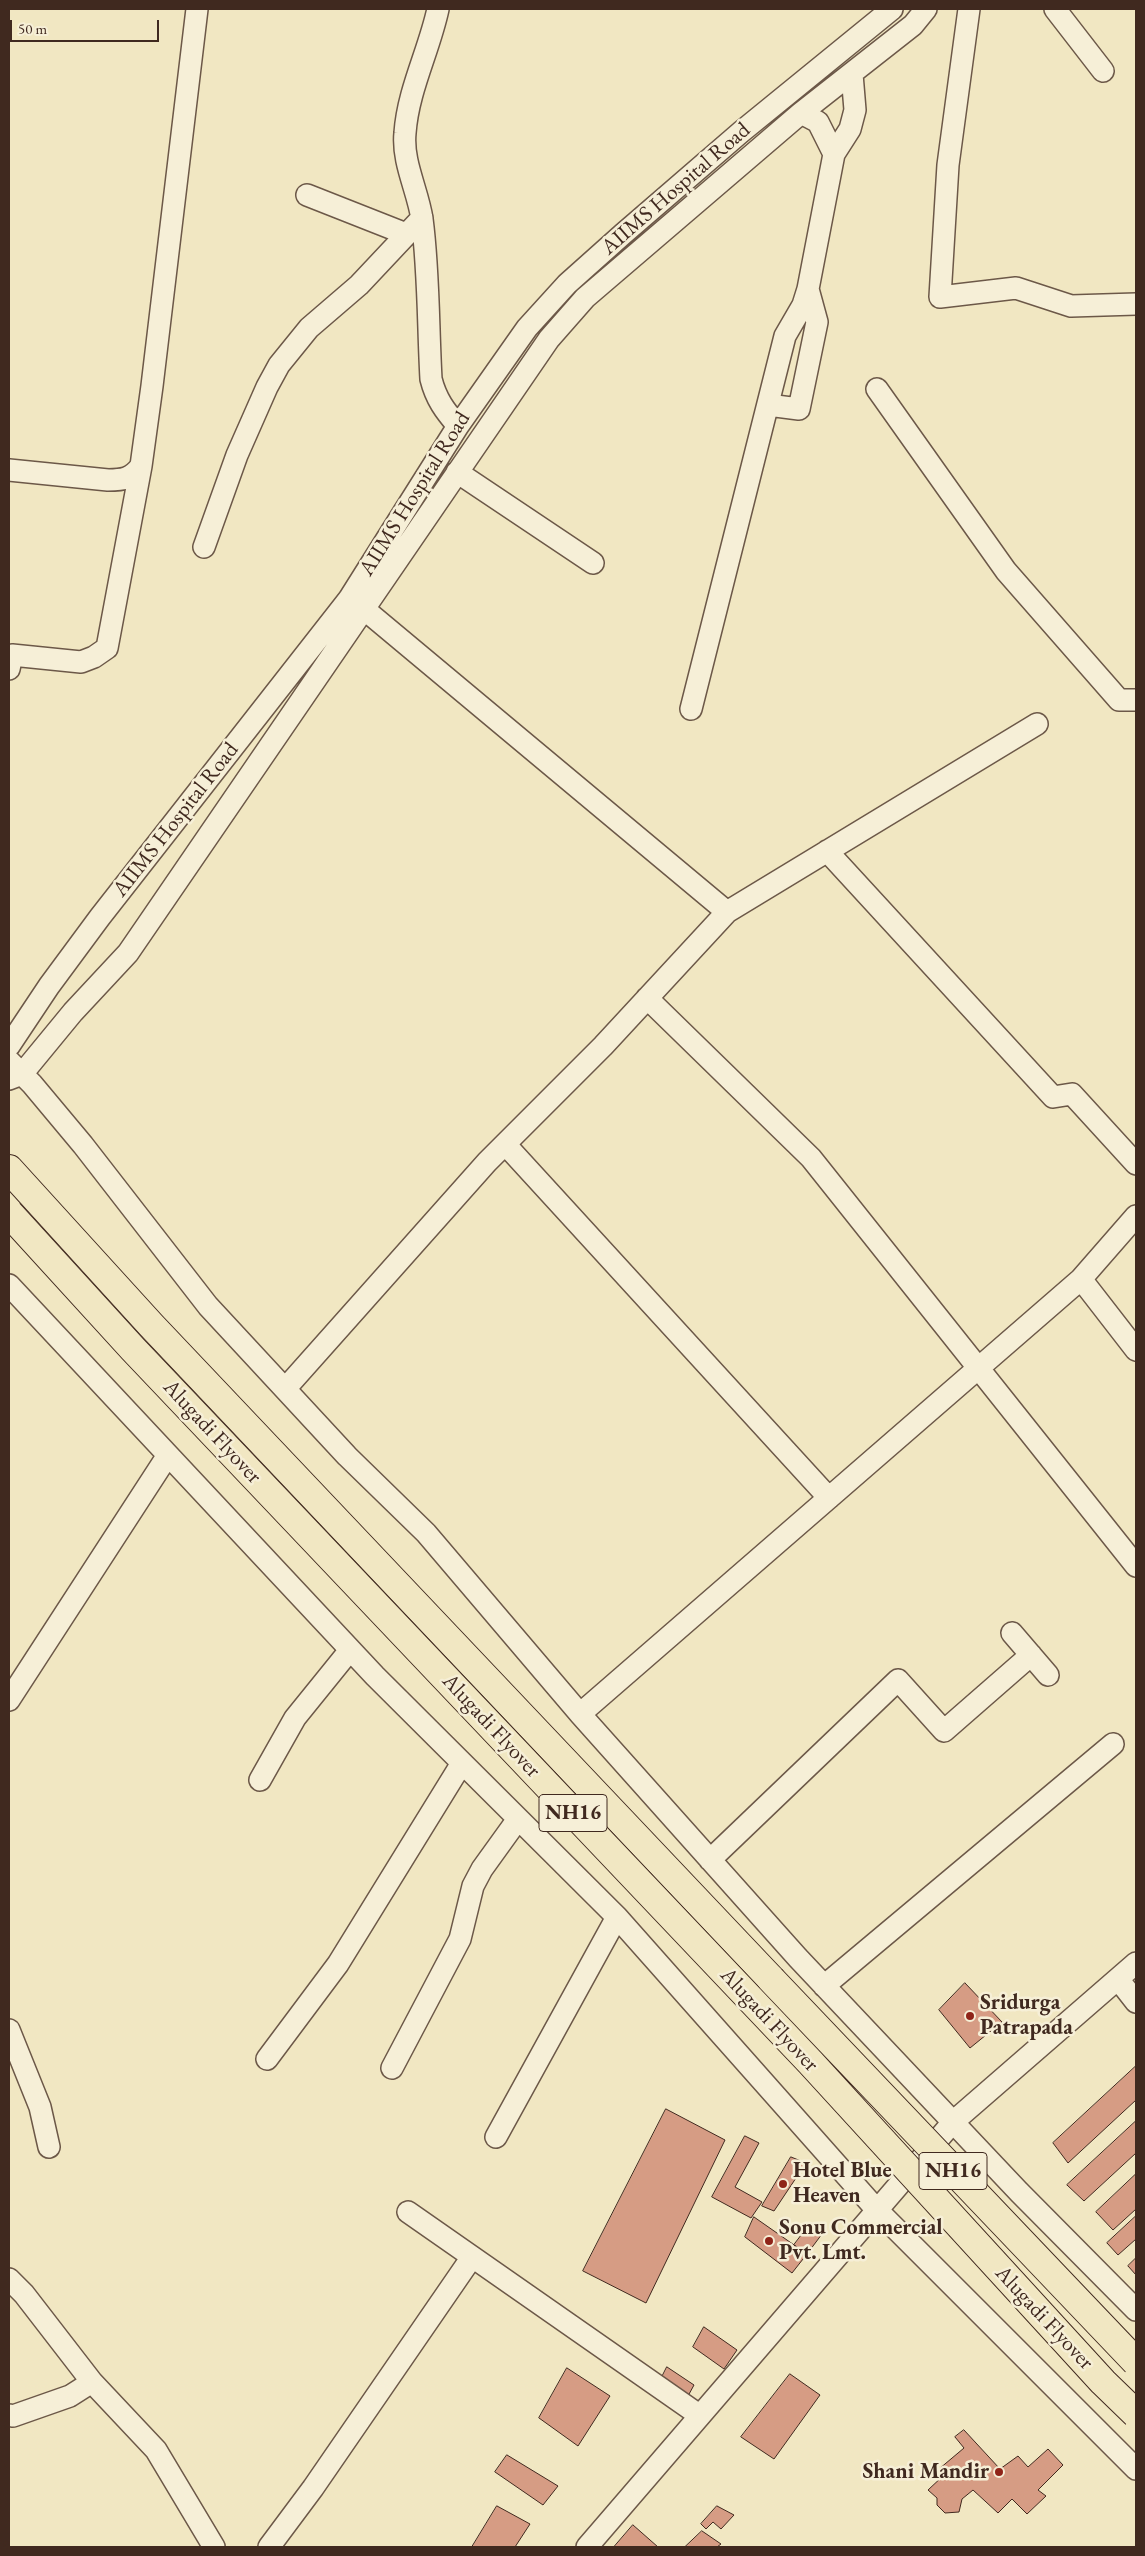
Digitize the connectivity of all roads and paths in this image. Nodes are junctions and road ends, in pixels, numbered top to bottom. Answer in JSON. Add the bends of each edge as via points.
{"nodes":[{"id":1,"x":197,"y":9,"type":"edge"},
{"id":2,"x":438,"y":9,"type":"edge"},
{"id":3,"x":892,"y":9,"type":"edge"},
{"id":4,"x":926,"y":9,"type":"edge"},
{"id":5,"x":969,"y":9,"type":"edge"},
{"id":6,"x":1055,"y":9,"type":"edge"},
{"id":7,"x":1103,"y":71,"type":"dead end"},
{"id":8,"x":852,"y":74,"type":"junction"},
{"id":9,"x":801,"y":113,"type":"junction"},
{"id":10,"x":834,"y":154,"type":"junction"},
{"id":11,"x":307,"y":195,"type":"dead end"},
{"id":12,"x":422,"y":218,"type":"junction"},
{"id":13,"x":406,"y":234,"type":"junction"},
{"id":14,"x":808,"y":289,"type":"junction"},
{"id":15,"x":1136,"y":304,"type":"edge"},
{"id":16,"x":877,"y":389,"type":"dead end"},
{"id":17,"x":768,"y":405,"type":"junction"},
{"id":18,"x":458,"y":426,"type":"junction"},
{"id":19,"x":440,"y":455,"type":"junction"},
{"id":20,"x":141,"y":466,"type":"junction"},
{"id":21,"x":9,"y":470,"type":"edge"},
{"id":22,"x":459,"y":471,"type":"junction"},
{"id":23,"x":204,"y":547,"type":"dead end"},
{"id":24,"x":593,"y":563,"type":"dead end"},
{"id":25,"x":364,"y":609,"type":"junction"},
{"id":26,"x":9,"y":669,"type":"edge"},
{"id":27,"x":1136,"y":700,"type":"edge"},
{"id":28,"x":691,"y":710,"type":"dead end"},
{"id":29,"x":1037,"y":724,"type":"dead end"},
{"id":30,"x":827,"y":851,"type":"junction"},
{"id":31,"x":727,"y":912,"type":"junction"},
{"id":32,"x":648,"y":998,"type":"junction"},
{"id":33,"x":9,"y":1046,"type":"edge"},
{"id":34,"x":13,"y":1071,"type":"edge"},
{"id":35,"x":505,"y":1144,"type":"junction"},
{"id":36,"x":1136,"y":1164,"type":"edge"},
{"id":37,"x":9,"y":1169,"type":"edge"},
{"id":38,"x":9,"y":1213,"type":"edge"},
{"id":39,"x":1136,"y":1216,"type":"edge"},
{"id":40,"x":1081,"y":1280,"type":"junction"},
{"id":41,"x":9,"y":1286,"type":"edge"},
{"id":42,"x":1136,"y":1350,"type":"edge"},
{"id":43,"x":978,"y":1369,"type":"junction"},
{"id":44,"x":285,"y":1389,"type":"junction"},
{"id":45,"x":168,"y":1455,"type":"junction"},
{"id":46,"x":828,"y":1498,"type":"junction"},
{"id":47,"x":1136,"y":1566,"type":"edge"},
{"id":48,"x":1012,"y":1632,"type":"dead end"},
{"id":49,"x":350,"y":1650,"type":"junction"},
{"id":50,"x":1030,"y":1654,"type":"junction"},
{"id":51,"x":1048,"y":1675,"type":"dead end"},
{"id":52,"x":9,"y":1700,"type":"edge"},
{"id":53,"x":580,"y":1714,"type":"junction"},
{"id":54,"x":1113,"y":1744,"type":"dead end"},
{"id":55,"x":462,"y":1763,"type":"junction"},
{"id":56,"x":260,"y":1780,"type":"dead end"},
{"id":57,"x":518,"y":1819,"type":"junction"},
{"id":58,"x":710,"y":1860,"type":"junction"},
{"id":59,"x":617,"y":1917,"type":"junction"},
{"id":60,"x":1136,"y":1963,"type":"edge"},
{"id":61,"x":1118,"y":1979,"type":"junction"},
{"id":62,"x":824,"y":1986,"type":"junction"},
{"id":63,"x":1136,"y":2002,"type":"edge"},
{"id":64,"x":9,"y":2030,"type":"edge"},
{"id":65,"x":268,"y":2059,"type":"dead end"},
{"id":66,"x":392,"y":2068,"type":"dead end"},
{"id":67,"x":953,"y":2122,"type":"junction"},
{"id":68,"x":496,"y":2137,"type":"dead end"},
{"id":69,"x":49,"y":2147,"type":"dead end"},
{"id":70,"x":876,"y":2209,"type":"junction"},
{"id":71,"x":408,"y":2212,"type":"dead end"},
{"id":72,"x":472,"y":2257,"type":"junction"},
{"id":73,"x":9,"y":2279,"type":"edge"},
{"id":74,"x":1136,"y":2310,"type":"edge"},
{"id":75,"x":1136,"y":2362,"type":"edge"},
{"id":76,"x":92,"y":2382,"type":"junction"},
{"id":77,"x":1136,"y":2414,"type":"edge"},
{"id":78,"x":9,"y":2415,"type":"edge"},
{"id":79,"x":699,"y":2416,"type":"junction"},
{"id":80,"x":1136,"y":2469,"type":"edge"},
{"id":81,"x":214,"y":2547,"type":"edge"},
{"id":82,"x":269,"y":2547,"type":"edge"},
{"id":83,"x":587,"y":2547,"type":"edge"}],
"edges":[{"from":1,"to":20,"type":"street"},
{"from":2,"to":12,"type":"street","via":[[410,96],[404,136]]},
{"from":3,"to":18,"type":"street","name":"AIIMS Hospital Road","via":[[741,132],[567,284],[528,328]]},
{"from":4,"to":8,"type":"street","name":"AIIMS Hospital Road","via":[[913,24]]},
{"from":5,"to":15,"type":"street","via":[[948,165],[940,297],[1016,288],[1071,306]]},
{"from":6,"to":7,"type":"street"},
{"from":8,"to":9,"type":"street","name":"AIIMS Hospital Road"},
{"from":8,"to":10,"type":"street","via":[[855,110],[850,129]]},
{"from":9,"to":10,"type":"street","via":[[818,122]]},
{"from":9,"to":22,"type":"street","name":"AIIMS Hospital Road","via":[[585,298],[549,338]]},
{"from":10,"to":14,"type":"street"},
{"from":11,"to":13,"type":"street"},
{"from":12,"to":13,"type":"street"},
{"from":12,"to":18,"type":"street","via":[[431,379],[441,406]]},
{"from":13,"to":23,"type":"street","via":[[359,285],[309,328],[279,365],[237,455]]},
{"from":14,"to":17,"type":"street","via":[[785,336]]},
{"from":14,"to":17,"type":"street","via":[[818,322],[799,409]]},
{"from":16,"to":27,"type":"street","via":[[1006,571],[1119,700]]},
{"from":17,"to":28,"type":"street"},
{"from":18,"to":19,"type":"street","name":"AIIMS Hospital Road"},
{"from":19,"to":22,"type":"street"},
{"from":19,"to":33,"type":"street","name":"AIIMS Hospital Road","via":[[349,599],[100,917]]},
{"from":20,"to":21,"type":"street","via":[[124,480]]},
{"from":20,"to":26,"type":"street","via":[[106,648],[81,662],[12,655]]},
{"from":22,"to":24,"type":"street"},
{"from":22,"to":25,"type":"street","name":"AIIMS Hospital Road"},
{"from":25,"to":31,"type":"street"},
{"from":25,"to":34,"type":"street","name":"AIIMS Hospital Road","via":[[128,953]]},
{"from":29,"to":30,"type":"street"},
{"from":30,"to":31,"type":"street"},
{"from":30,"to":36,"type":"street","via":[[1053,1097],[1072,1094]]},
{"from":31,"to":32,"type":"street"},
{"from":32,"to":35,"type":"street"},
{"from":32,"to":43,"type":"street","via":[[811,1158]]},
{"from":34,"to":44,"type":"street","via":[[83,1145],[208,1306]]},
{"from":35,"to":44,"type":"street"},
{"from":35,"to":46,"type":"street"},
{"from":37,"to":75,"type":"highway","name":"Alugadi Flyover","number":"NH16","bridge":true,"via":[[179,1354]]},
{"from":38,"to":77,"type":"highway","name":"Alugadi Flyover","number":"NH16","bridge":true,"via":[[134,1350],[810,2062],[1096,2375]]},
{"from":39,"to":40,"type":"street"},
{"from":40,"to":42,"type":"street"},
{"from":40,"to":43,"type":"street"},
{"from":41,"to":45,"type":"street"},
{"from":43,"to":46,"type":"street"},
{"from":43,"to":47,"type":"street"},
{"from":44,"to":53,"type":"street","via":[[347,1456],[426,1533]]},
{"from":45,"to":49,"type":"street"},
{"from":45,"to":52,"type":"street"},
{"from":46,"to":53,"type":"street"},
{"from":48,"to":50,"type":"street"},
{"from":49,"to":55,"type":"street"},
{"from":49,"to":56,"type":"street","via":[[295,1718]]},
{"from":50,"to":51,"type":"street"},
{"from":50,"to":58,"type":"street","via":[[944,1732],[898,1680]]},
{"from":53,"to":58,"type":"street"},
{"from":54,"to":62,"type":"street"},
{"from":55,"to":57,"type":"street"},
{"from":55,"to":65,"type":"street","via":[[338,1964]]},
{"from":57,"to":59,"type":"street"},
{"from":57,"to":66,"type":"street","via":[[482,1868],[473,1886],[460,1939]]},
{"from":58,"to":62,"type":"street"},
{"from":59,"to":68,"type":"street"},
{"from":59,"to":70,"type":"street"},
{"from":60,"to":61,"type":"street"},
{"from":61,"to":63,"type":"street"},
{"from":61,"to":67,"type":"street"},
{"from":62,"to":67,"type":"street"},
{"from":64,"to":69,"type":"street","via":[[40,2108]]},
{"from":67,"to":70,"type":"street"},
{"from":67,"to":74,"type":"street"},
{"from":70,"to":79,"type":"street"},
{"from":70,"to":80,"type":"street"},
{"from":71,"to":72,"type":"street"},
{"from":72,"to":79,"type":"street"},
{"from":72,"to":82,"type":"street"},
{"from":73,"to":76,"type":"street"},
{"from":76,"to":78,"type":"street","via":[[70,2396]]},
{"from":76,"to":81,"type":"street","via":[[156,2450]]},
{"from":79,"to":83,"type":"street"}]}
